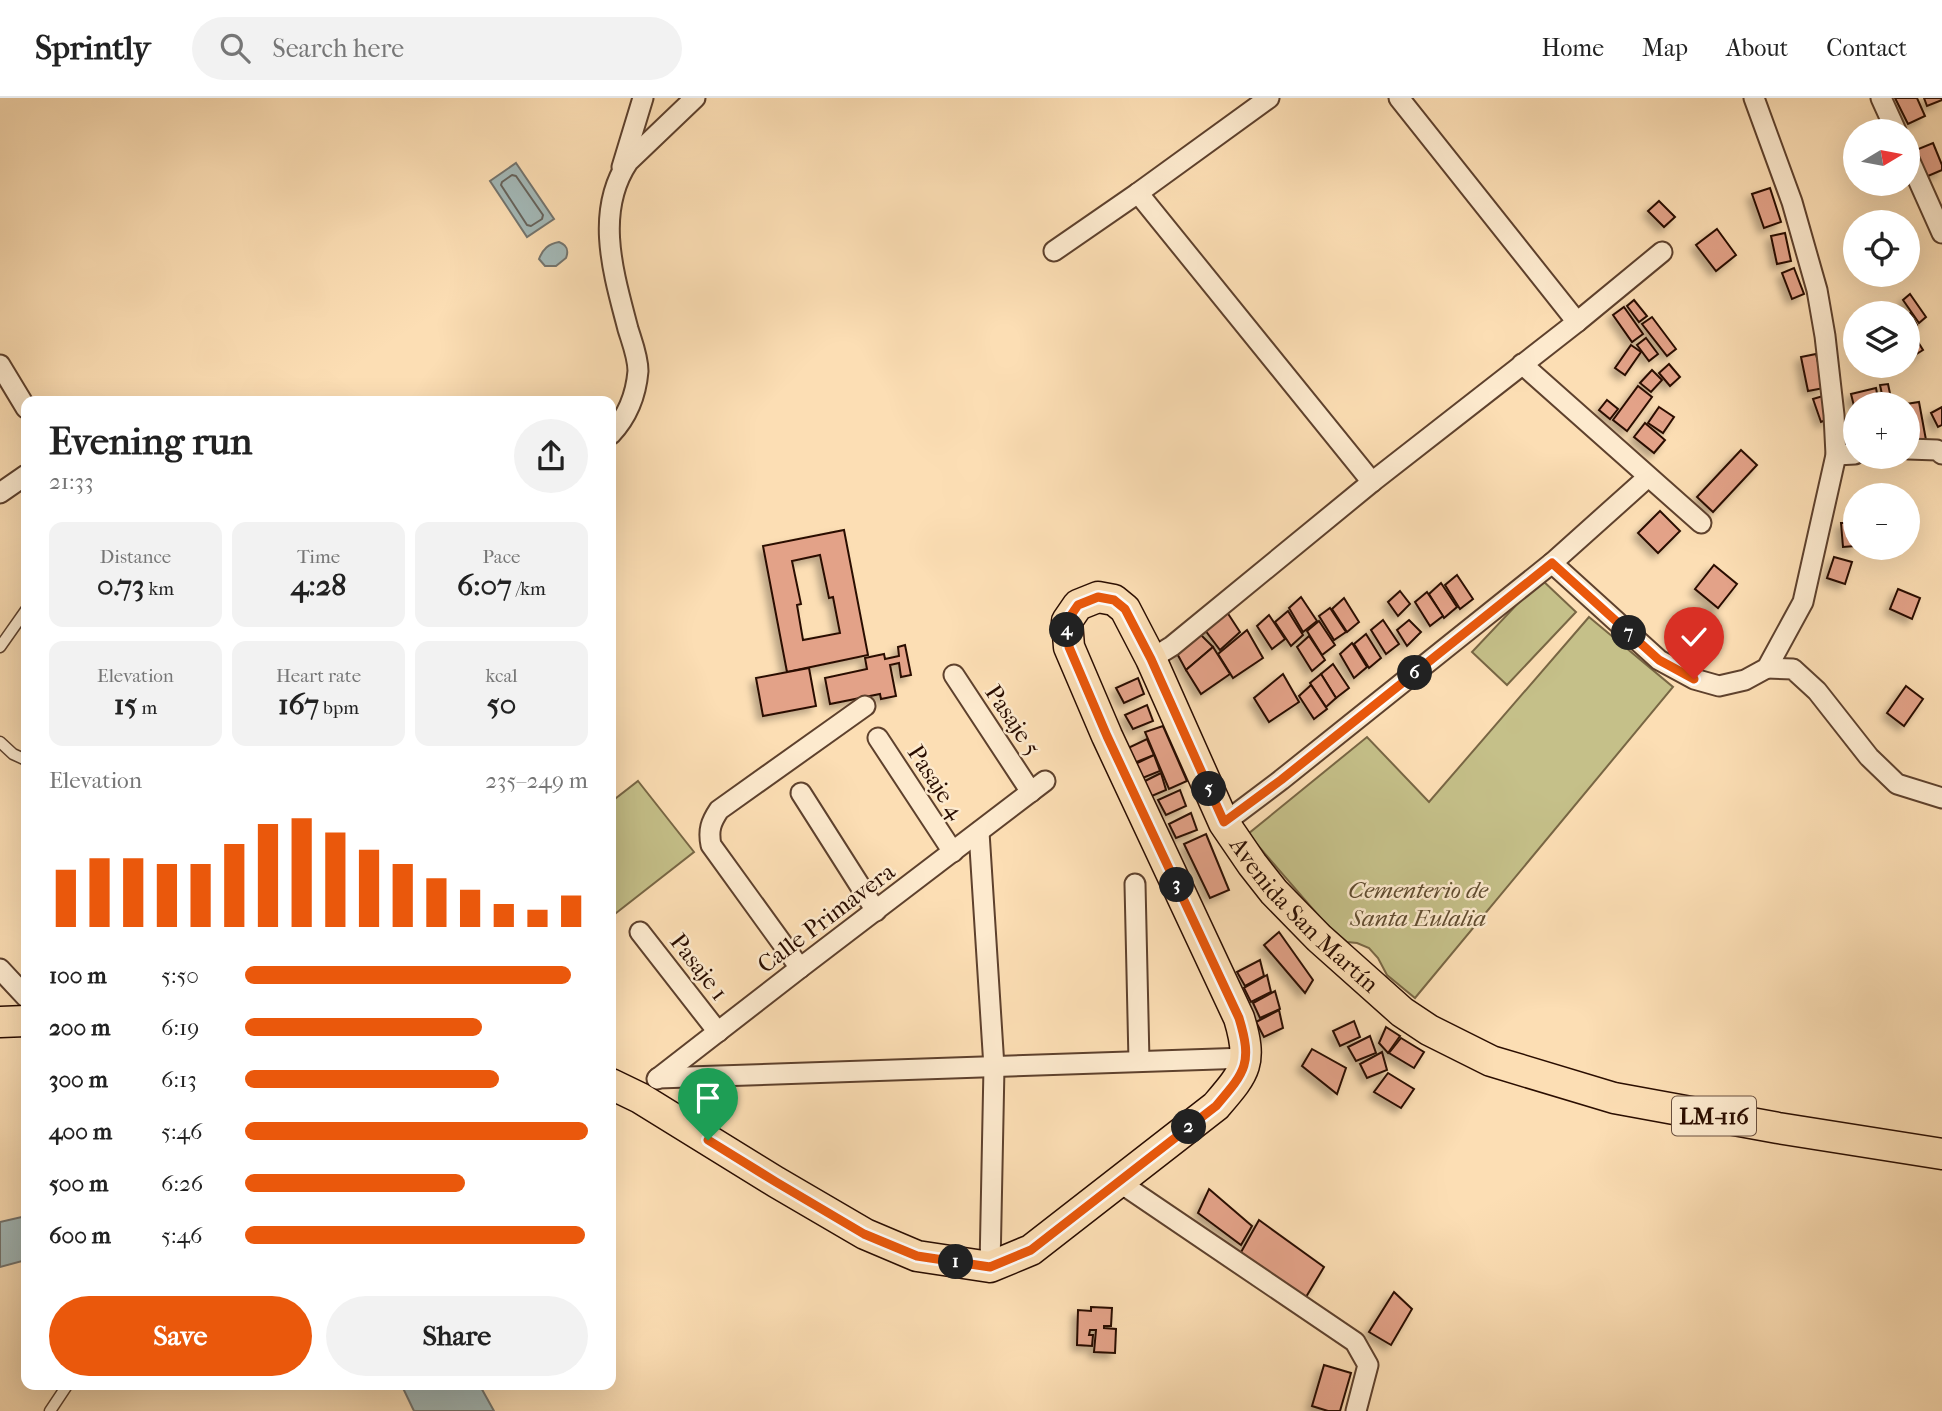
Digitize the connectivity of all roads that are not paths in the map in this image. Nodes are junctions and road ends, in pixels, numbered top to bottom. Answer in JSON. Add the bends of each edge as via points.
{"nodes":[{"id":1,"x":643,"y":98,"type":"edge"},
{"id":2,"x":695,"y":98,"type":"edge"},
{"id":3,"x":1269,"y":98,"type":"edge"},
{"id":4,"x":1399,"y":98,"type":"edge"},
{"id":5,"x":1754,"y":98,"type":"edge"},
{"id":6,"x":1881,"y":98,"type":"edge"},
{"id":7,"x":1891,"y":119,"type":"edge"},
{"id":8,"x":620,"y":174,"type":"junction"},
{"id":9,"x":1920,"y":184,"type":"edge"},
{"id":10,"x":1138,"y":193,"type":"junction"},
{"id":11,"x":1942,"y":233,"type":"edge"},
{"id":12,"x":1054,"y":251,"type":"dead end"},
{"id":13,"x":1662,"y":252,"type":"dead end"},
{"id":14,"x":1577,"y":322,"type":"junction"},
{"id":15,"x":1522,"y":364,"type":"junction"},
{"id":16,"x":3,"y":375,"type":"edge"},
{"id":17,"x":21,"y":401,"type":"edge"},
{"id":18,"x":616,"y":429,"type":"edge"},
{"id":19,"x":1843,"y":444,"type":"edge"},
{"id":20,"x":1920,"y":449,"type":"edge"},
{"id":21,"x":1942,"y":454,"type":"edge"},
{"id":22,"x":1843,"y":464,"type":"edge"},
{"id":23,"x":1648,"y":477,"type":"junction"},
{"id":24,"x":21,"y":478,"type":"edge"},
{"id":25,"x":1372,"y":482,"type":"junction"},
{"id":26,"x":0,"y":493,"type":"edge"},
{"id":27,"x":1701,"y":523,"type":"dead end"},
{"id":28,"x":1552,"y":563,"type":"junction"},
{"id":29,"x":21,"y":617,"type":"edge"},
{"id":30,"x":0,"y":647,"type":"edge"},
{"id":31,"x":1151,"y":659,"type":"junction"},
{"id":32,"x":1768,"y":668,"type":"junction"},
{"id":33,"x":954,"y":675,"type":"dead end"},
{"id":34,"x":865,"y":706,"type":"dead end"},
{"id":35,"x":878,"y":738,"type":"dead end"},
{"id":36,"x":0,"y":742,"type":"edge"},
{"id":37,"x":21,"y":758,"type":"edge"},
{"id":38,"x":1038,"y":787,"type":"joint"},
{"id":39,"x":801,"y":793,"type":"dead end"},
{"id":40,"x":1942,"y":798,"type":"edge"},
{"id":41,"x":1224,"y":822,"type":"junction"},
{"id":42,"x":979,"y":832,"type":"junction"},
{"id":43,"x":953,"y":852,"type":"junction"},
{"id":44,"x":1135,"y":884,"type":"dead end"},
{"id":45,"x":876,"y":911,"type":"junction"},
{"id":46,"x":640,"y":932,"type":"dead end"},
{"id":47,"x":800,"y":968,"type":"junction"},
{"id":48,"x":0,"y":969,"type":"edge"},
{"id":49,"x":21,"y":992,"type":"edge"},
{"id":50,"x":21,"y":1021,"type":"edge"},
{"id":51,"x":0,"y":1022,"type":"edge"},
{"id":52,"x":718,"y":1032,"type":"junction"},
{"id":53,"x":1247,"y":1058,"type":"junction"},
{"id":54,"x":1139,"y":1061,"type":"junction"},
{"id":55,"x":993,"y":1067,"type":"junction"},
{"id":56,"x":616,"y":1085,"type":"edge"},
{"id":57,"x":649,"y":1088,"type":"junction"},
{"id":58,"x":1942,"y":1154,"type":"edge"},
{"id":59,"x":1119,"y":1182,"type":"junction"},
{"id":60,"x":990,"y":1267,"type":"junction"},
{"id":61,"x":64,"y":1390,"type":"edge"},
{"id":62,"x":50,"y":1411,"type":"edge"},
{"id":63,"x":1356,"y":1411,"type":"edge"}],
"edges":[{"from":1,"to":8,"type":"street"},
{"from":2,"to":8,"type":"street"},
{"from":3,"to":10,"type":"street"},
{"from":4,"to":14,"type":"street"},
{"from":5,"to":19,"type":"street","via":[[1792,202],[1817,290],[1834,415]]},
{"from":6,"to":7,"type":"street"},
{"from":8,"to":18,"type":"street","via":[[612,195],[610,247],[638,369],[631,405]]},
{"from":9,"to":11,"type":"street"},
{"from":10,"to":12,"type":"street"},
{"from":10,"to":25,"type":"street"},
{"from":13,"to":14,"type":"street"},
{"from":14,"to":15,"type":"street"},
{"from":15,"to":23,"type":"street"},
{"from":15,"to":25,"type":"street"},
{"from":16,"to":17,"type":"street"},
{"from":20,"to":21,"type":"street"},
{"from":22,"to":32,"type":"street","via":[[1803,602]]},
{"from":23,"to":27,"type":"street"},
{"from":23,"to":28,"type":"street"},
{"from":24,"to":26,"type":"street"},
{"from":25,"to":31,"type":"street"},
{"from":28,"to":32,"type":"street","via":[[1659,660],[1694,679],[1719,686]]},
{"from":28,"to":41,"type":"street"},
{"from":29,"to":30,"type":"lane"},
{"from":31,"to":41,"type":"main road","name":"Avenida San Martín","number":"LM-116"},
{"from":31,"to":53,"type":"main road","name":"Avenida San Martín","number":"LM-116","via":[[1125,609],[1114,600],[1098,597],[1078,605],[1067,621],[1069,647],[1239,1018]]},
{"from":32,"to":40,"type":"street","via":[[1793,669],[1897,784]]},
{"from":33,"to":38,"type":"street","name":"Pasaje 5"},
{"from":34,"to":47,"type":"street","via":[[719,810],[709,833],[711,845]]},
{"from":35,"to":43,"type":"street","name":"Pasaje 4"},
{"from":36,"to":37,"type":"lane"},
{"from":38,"to":42,"type":"street","name":"Calle Primavera"},
{"from":39,"to":45,"type":"street"},
{"from":41,"to":58,"type":"main road","name":"Avenida San Martín","number":"LM-116","via":[[1274,892],[1384,997],[1429,1030],[1491,1061],[1614,1098]]},
{"from":42,"to":43,"type":"street","name":"Calle Primavera"},
{"from":42,"to":55,"type":"street"},
{"from":43,"to":45,"type":"street","name":"Calle Primavera"},
{"from":44,"to":54,"type":"street"},
{"from":45,"to":47,"type":"street","name":"Calle Primavera"},
{"from":46,"to":52,"type":"street","name":"Pasaje 1"},
{"from":47,"to":52,"type":"street","name":"Calle Primavera"},
{"from":48,"to":49,"type":"street"},
{"from":50,"to":51,"type":"main road"},
{"from":52,"to":57,"type":"street","name":"Calle Primavera"},
{"from":53,"to":54,"type":"street"},
{"from":53,"to":59,"type":"main road","via":[[1241,1077],[1216,1106]]},
{"from":54,"to":55,"type":"street"},
{"from":55,"to":57,"type":"street"},
{"from":55,"to":60,"type":"street"},
{"from":56,"to":57,"type":"main road"},
{"from":57,"to":60,"type":"main road","via":[[776,1182],[864,1234],[917,1256]]},
{"from":59,"to":60,"type":"main road","via":[[1031,1250]]},
{"from":59,"to":63,"type":"street","via":[[1355,1342],[1368,1365]]},
{"from":61,"to":62,"type":"lane"}]}
